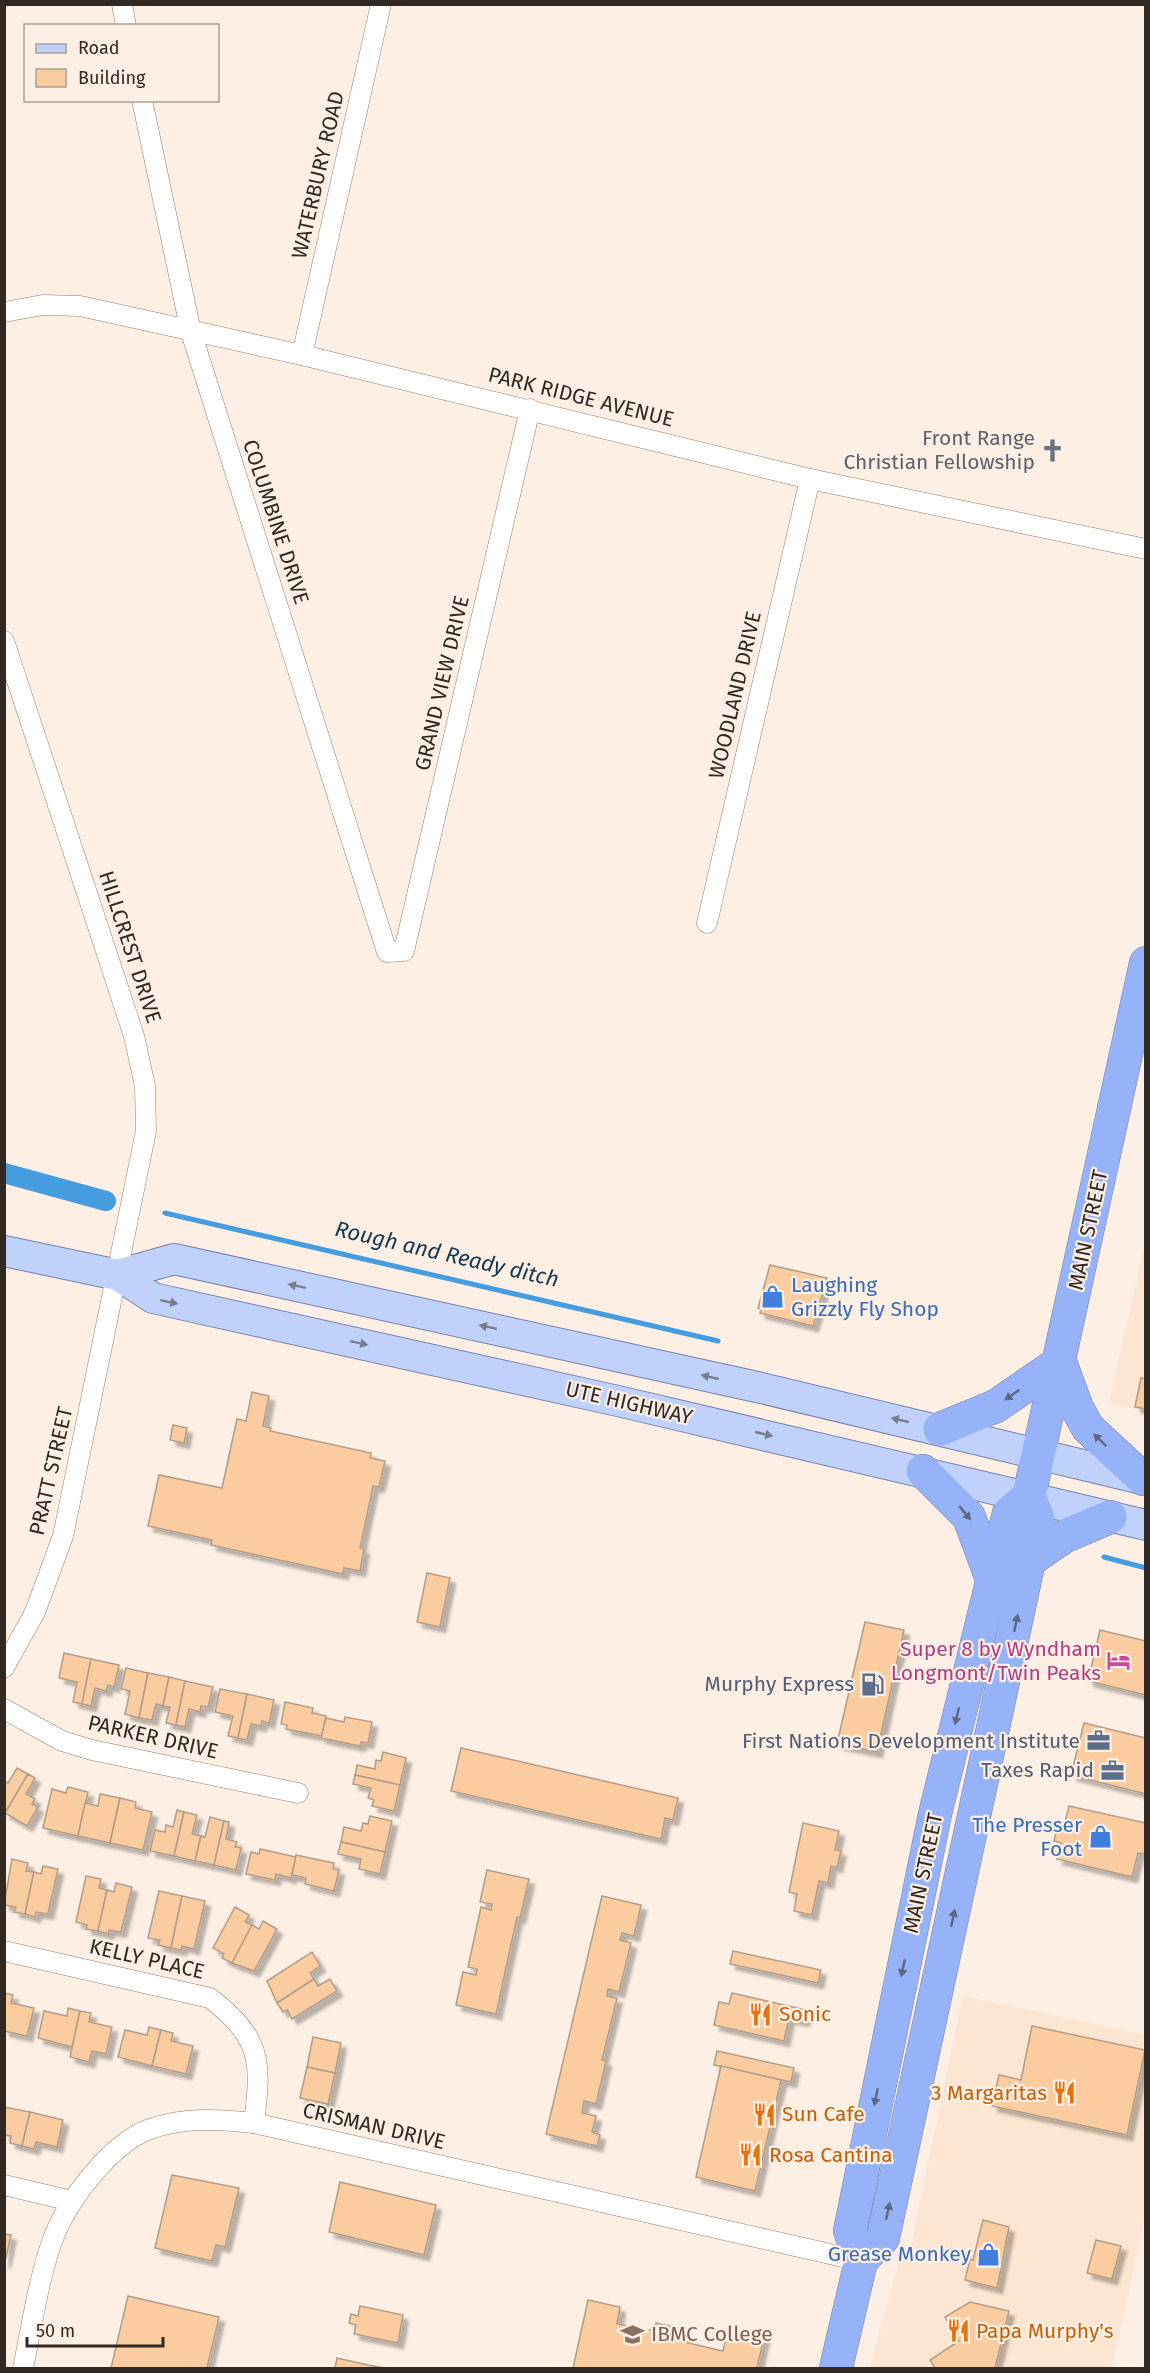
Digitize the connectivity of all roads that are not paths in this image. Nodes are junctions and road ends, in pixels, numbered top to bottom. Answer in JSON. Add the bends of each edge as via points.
{"nodes":[{"id":1,"x":122,"y":4,"type":"edge"},
{"id":2,"x":381,"y":4,"type":"edge"},
{"id":3,"x":126,"y":24,"type":"edge"},
{"id":4,"x":142,"y":102,"type":"edge"},
{"id":5,"x":4,"y":312,"type":"edge"},
{"id":6,"x":190,"y":332,"type":"junction"},
{"id":7,"x":302,"y":355,"type":"junction"},
{"id":8,"x":530,"y":409,"type":"junction"},
{"id":9,"x":810,"y":479,"type":"junction"},
{"id":10,"x":1146,"y":549,"type":"edge"},
{"id":11,"x":4,"y":641,"type":"edge"},
{"id":12,"x":707,"y":923,"type":"dead end"},
{"id":13,"x":387,"y":952,"type":"joint"},
{"id":14,"x":1146,"y":963,"type":"edge"},
{"id":15,"x":4,"y":1251,"type":"edge"},
{"id":16,"x":118,"y":1275,"type":"junction"},
{"id":17,"x":1060,"y":1362,"type":"junction"},
{"id":18,"x":940,"y":1429,"type":"junction"},
{"id":19,"x":1039,"y":1454,"type":"junction"},
{"id":20,"x":924,"y":1471,"type":"junction"},
{"id":21,"x":1144,"y":1479,"type":"edge"},
{"id":22,"x":1029,"y":1496,"type":"junction"},
{"id":23,"x":1110,"y":1517,"type":"junction"},
{"id":24,"x":1146,"y":1525,"type":"edge"},
{"id":25,"x":1030,"y":1560,"type":"junction"},
{"id":26,"x":991,"y":1577,"type":"junction"},
{"id":27,"x":4,"y":1668,"type":"edge"},
{"id":28,"x":4,"y":1709,"type":"edge"},
{"id":29,"x":297,"y":1793,"type":"dead end"},
{"id":30,"x":4,"y":1951,"type":"edge"},
{"id":31,"x":254,"y":2123,"type":"junction"},
{"id":32,"x":4,"y":2185,"type":"edge"},
{"id":33,"x":72,"y":2201,"type":"junction"},
{"id":34,"x":861,"y":2261,"type":"junction"},
{"id":35,"x":23,"y":2368,"type":"edge"},
{"id":36,"x":836,"y":2368,"type":"edge"}],
"edges":[{"from":1,"to":3,"type":"street"},
{"from":2,"to":7,"type":"street","name":"WATERBURY ROAD"},
{"from":4,"to":6,"type":"street","name":"COLUMBINE DRIVE"},
{"from":5,"to":6,"type":"street","name":"PARK RIDGE AVENUE","via":[[43,305],[80,306]]},
{"from":6,"to":7,"type":"street","name":"PARK RIDGE AVENUE"},
{"from":6,"to":13,"type":"street","name":"COLUMBINE DRIVE"},
{"from":7,"to":8,"type":"street","name":"PARK RIDGE AVENUE"},
{"from":8,"to":9,"type":"street","name":"PARK RIDGE AVENUE"},
{"from":8,"to":13,"type":"street","name":"GRAND VIEW DRIVE","via":[[404,951]]},
{"from":9,"to":10,"type":"street","name":"PARK RIDGE AVENUE"},
{"from":9,"to":12,"type":"street","name":"WOODLAND DRIVE"},
{"from":11,"to":16,"type":"street","name":"HILLCREST DRIVE","via":[[134,1036],[145,1086],[146,1131]]},
{"from":14,"to":17,"type":"highway","name":"MAIN STREET"},
{"from":15,"to":16,"type":"main road","name":"UTE HIGHWAY"},
{"from":18,"to":16,"type":"main road","name":"UTE HIGHWAY","one_way":true,"via":[[174,1259]]},
{"from":16,"to":20,"type":"main road","name":"UTE HIGHWAY","one_way":true,"via":[[153,1298]]},
{"from":16,"to":27,"type":"street","name":"PRATT STREET","via":[[63,1536],[35,1612]]},
{"from":17,"to":18,"type":"highway","one_way":true,"via":[[996,1406]]},
{"from":17,"to":19,"type":"highway","name":"MAIN STREET"},
{"from":21,"to":17,"type":"highway","one_way":true,"via":[[1088,1428]]},
{"from":18,"to":19,"type":"main road","name":"UTE HIGHWAY"},
{"from":19,"to":21,"type":"main road","name":"UTE HIGHWAY"},
{"from":19,"to":22,"type":"highway","name":"MAIN STREET"},
{"from":20,"to":22,"type":"main road","name":"UTE HIGHWAY"},
{"from":20,"to":26,"type":"highway","one_way":true,"via":[[969,1517]]},
{"from":22,"to":23,"type":"main road","name":"UTE HIGHWAY"},
{"from":22,"to":25,"type":"highway","name":"MAIN STREET","via":[[1038,1519]]},
{"from":22,"to":26,"type":"highway","name":"MAIN STREET","via":[[1009,1513]]},
{"from":23,"to":24,"type":"main road","name":"UTE HIGHWAY"},
{"from":23,"to":25,"type":"highway","via":[[1065,1536]]},
{"from":34,"to":25,"type":"highway","name":"MAIN STREET","one_way":true,"via":[[883,2238]]},
{"from":26,"to":34,"type":"highway","name":"MAIN STREET","one_way":true,"via":[[935,1814],[850,2231]]},
{"from":28,"to":29,"type":"street","name":"PARKER DRIVE","via":[[62,1741],[92,1750]]},
{"from":30,"to":31,"type":"street","name":"KELLY PLACE","via":[[210,1998],[234,2017],[252,2041],[258,2092]]},
{"from":31,"to":33,"type":"street","name":"CRISMAN DRIVE","via":[[211,2118],[148,2130],[113,2154]]},
{"from":31,"to":34,"type":"street","name":"CRISMAN DRIVE"},
{"from":32,"to":33,"type":"street"},
{"from":33,"to":35,"type":"street","name":"CRISMAN DRIVE","via":[[52,2240]]},
{"from":34,"to":36,"type":"highway"}]}
